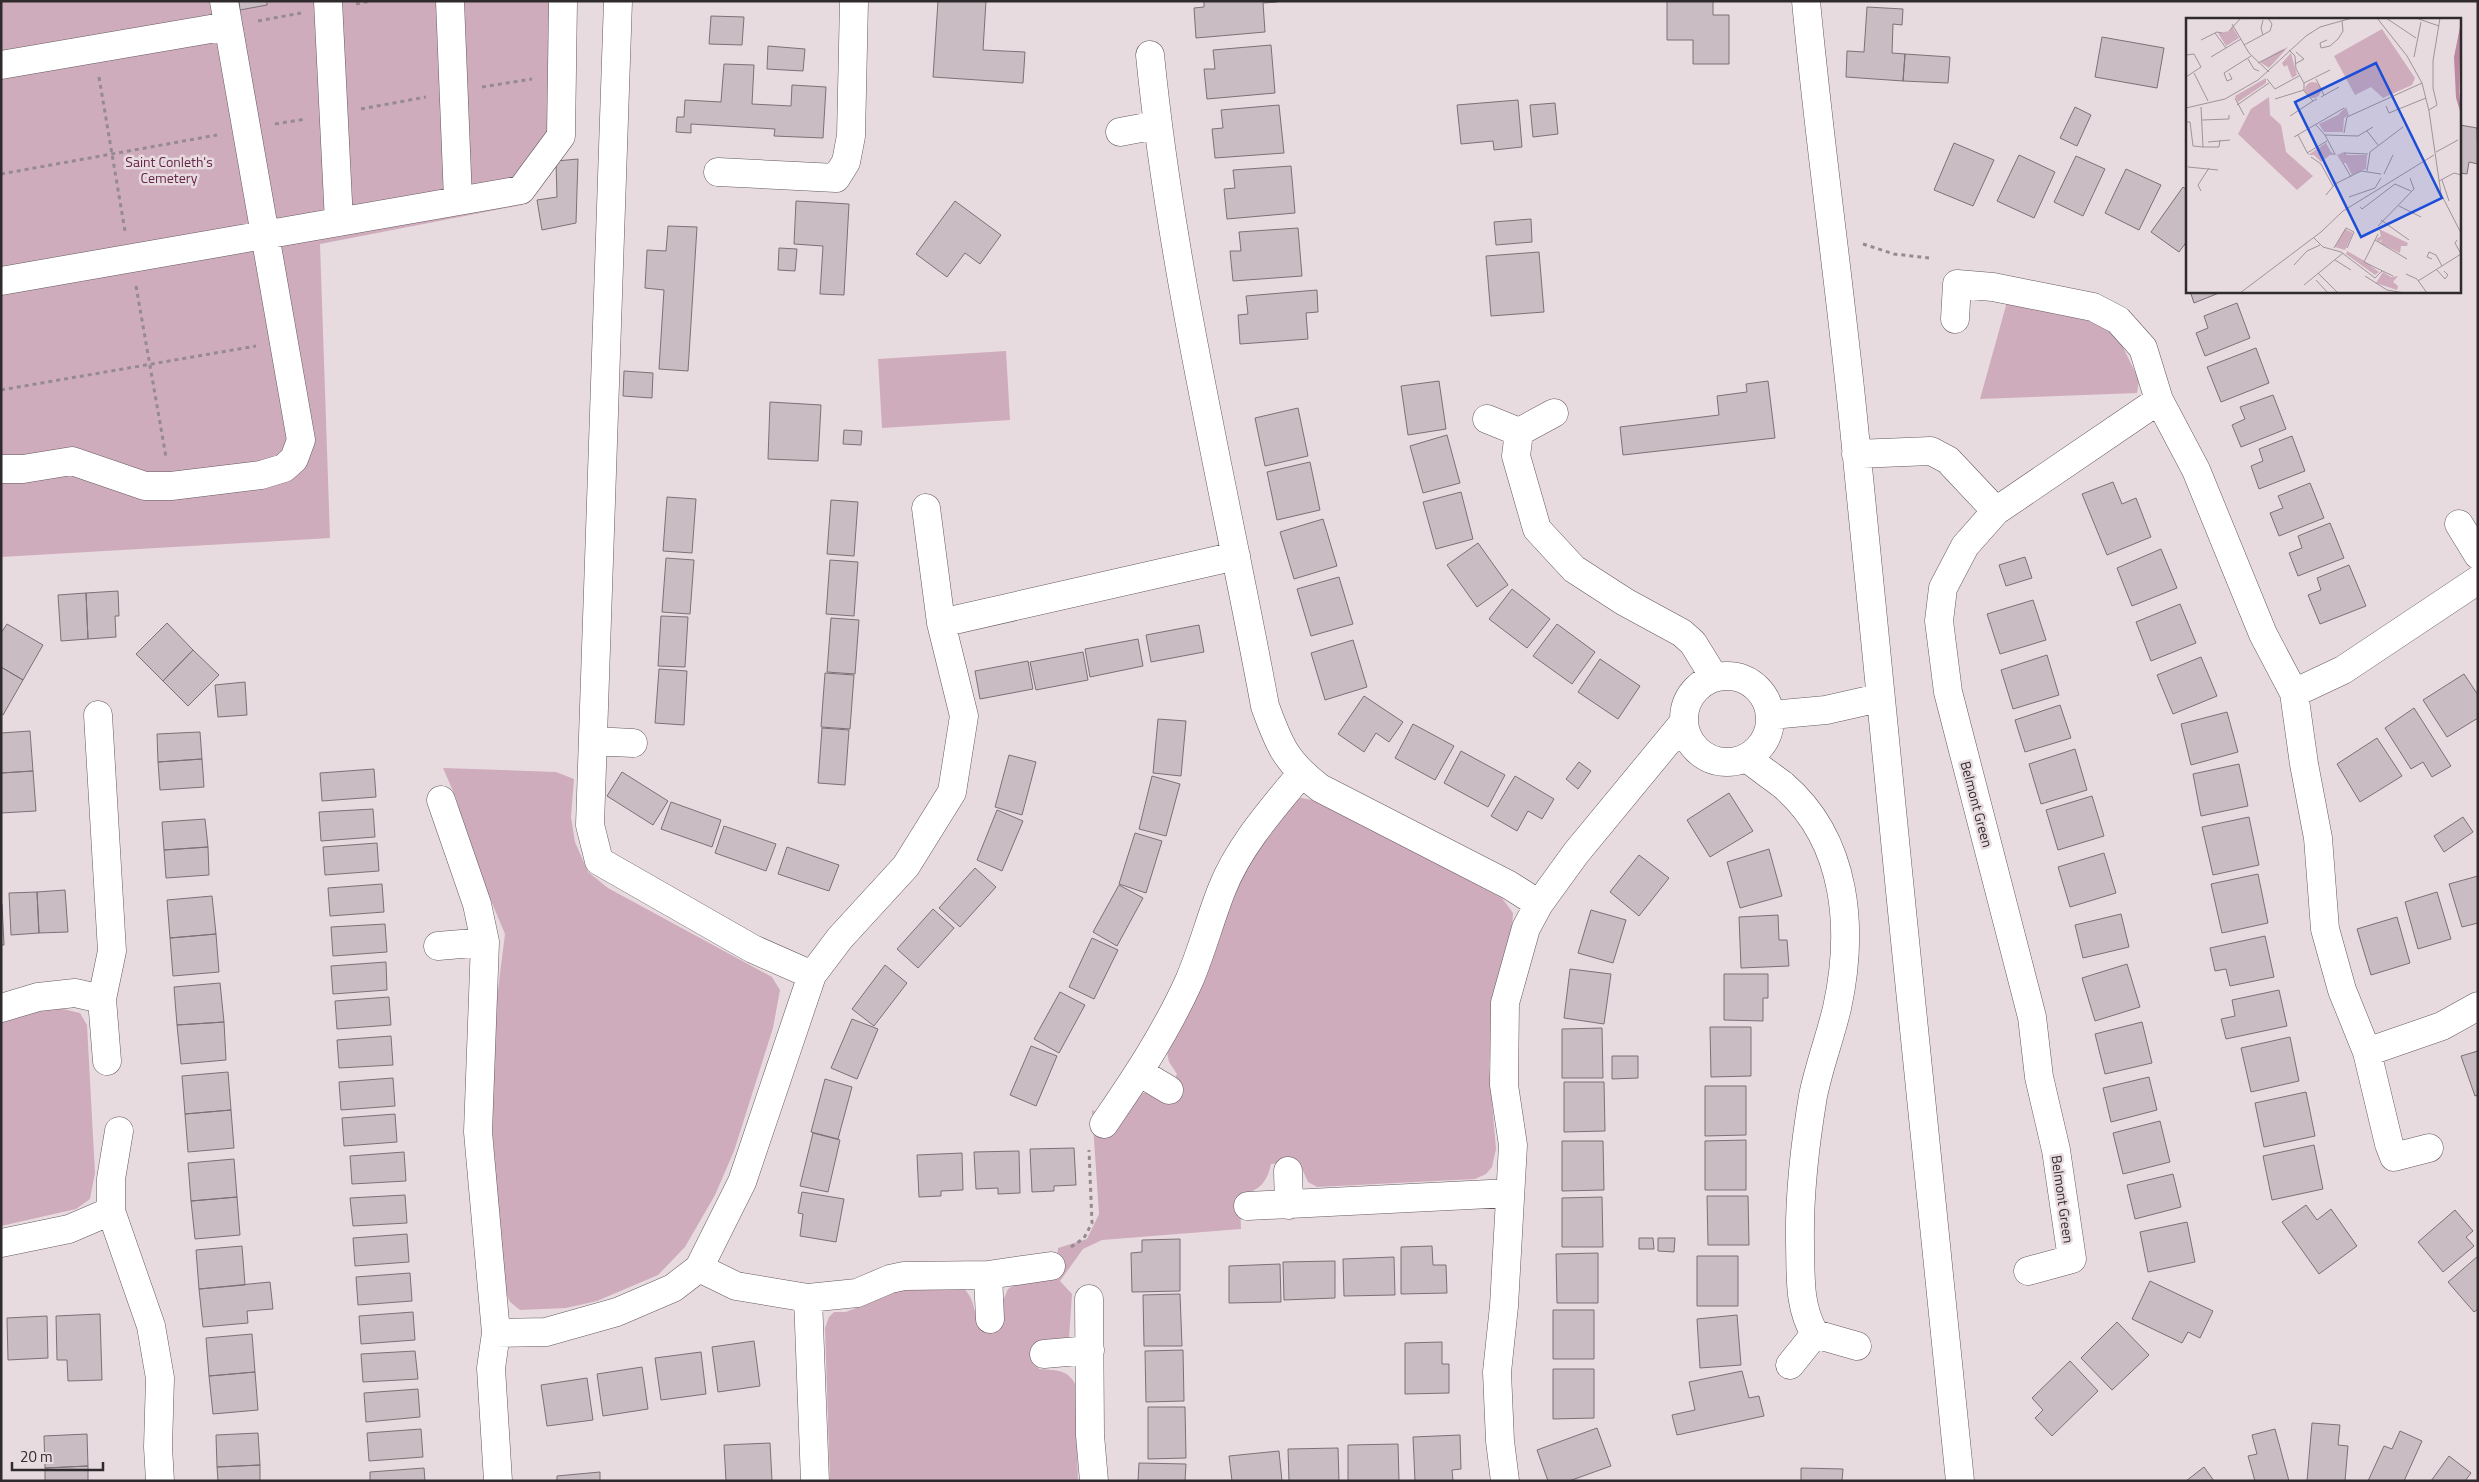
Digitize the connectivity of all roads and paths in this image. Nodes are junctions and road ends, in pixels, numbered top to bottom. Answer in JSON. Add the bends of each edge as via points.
{"nodes":[{"id":1,"x":328,"y":1,"type":"edge"},
{"id":2,"x":450,"y":1,"type":"edge"},
{"id":3,"x":563,"y":1,"type":"edge"},
{"id":4,"x":618,"y":1,"type":"edge"},
{"id":5,"x":854,"y":1,"type":"edge"},
{"id":6,"x":1806,"y":1,"type":"edge"},
{"id":7,"x":226,"y":14,"type":"edge"},
{"id":8,"x":1150,"y":55,"type":"dead end"},
{"id":9,"x":1,"y":65,"type":"edge"},
{"id":10,"x":562,"y":74,"type":"junction"},
{"id":11,"x":454,"y":92,"type":"junction"},
{"id":12,"x":334,"y":114,"type":"junction"},
{"id":13,"x":1157,"y":125,"type":"junction"},
{"id":14,"x":246,"y":129,"type":"junction"},
{"id":15,"x":1120,"y":132,"type":"dead end"},
{"id":16,"x":718,"y":172,"type":"dead end"},
{"id":17,"x":1,"y":174,"type":"edge"},
{"id":18,"x":458,"y":200,"type":"junction"},
{"id":19,"x":339,"y":222,"type":"junction"},
{"id":20,"x":265,"y":236,"type":"junction"},
{"id":21,"x":1855,"y":242,"type":"dead end"},
{"id":22,"x":1929,"y":258,"type":"dead end"},
{"id":23,"x":1,"y":281,"type":"edge"},
{"id":24,"x":1955,"y":319,"type":"dead end"},
{"id":25,"x":284,"y":341,"type":"junction"},
{"id":26,"x":1,"y":390,"type":"edge"},
{"id":27,"x":2160,"y":400,"type":"junction"},
{"id":28,"x":1554,"y":413,"type":"dead end"},
{"id":29,"x":1487,"y":419,"type":"dead end"},
{"id":30,"x":1519,"y":432,"type":"junction"},
{"id":31,"x":1856,"y":454,"type":"junction"},
{"id":32,"x":1,"y":469,"type":"edge"},
{"id":33,"x":926,"y":508,"type":"dead end"},
{"id":34,"x":1996,"y":511,"type":"junction"},
{"id":35,"x":2459,"y":524,"type":"dead end"},
{"id":36,"x":2478,"y":555,"type":"edge"},
{"id":37,"x":1236,"y":556,"type":"junction"},
{"id":38,"x":2478,"y":580,"type":"edge"},
{"id":39,"x":941,"y":623,"type":"junction"},
{"id":40,"x":1714,"y":677,"type":"junction"},
{"id":41,"x":2294,"y":693,"type":"junction"},
{"id":42,"x":1879,"y":698,"type":"junction"},
{"id":43,"x":98,"y":715,"type":"dead end"},
{"id":44,"x":1771,"y":715,"type":"junction"},
{"id":45,"x":1684,"y":722,"type":"junction"},
{"id":46,"x":593,"y":741,"type":"junction"},
{"id":47,"x":633,"y":743,"type":"dead end"},
{"id":48,"x":1746,"y":758,"type":"junction"},
{"id":49,"x":1301,"y":774,"type":"junction"},
{"id":50,"x":441,"y":800,"type":"dead end"},
{"id":51,"x":1539,"y":904,"type":"junction"},
{"id":52,"x":485,"y":942,"type":"junction"},
{"id":53,"x":438,"y":946,"type":"dead end"},
{"id":54,"x":812,"y":975,"type":"junction"},
{"id":55,"x":102,"y":999,"type":"junction"},
{"id":56,"x":2478,"y":1006,"type":"edge"},
{"id":57,"x":1,"y":1008,"type":"edge"},
{"id":58,"x":2367,"y":1052,"type":"junction"},
{"id":59,"x":107,"y":1061,"type":"dead end"},
{"id":60,"x":1139,"y":1072,"type":"junction"},
{"id":61,"x":1169,"y":1090,"type":"dead end"},
{"id":62,"x":119,"y":1131,"type":"dead end"},
{"id":63,"x":1096,"y":1134,"type":"joint"},
{"id":64,"x":2429,"y":1148,"type":"dead end"},
{"id":65,"x":1288,"y":1171,"type":"dead end"},
{"id":66,"x":1510,"y":1193,"type":"junction"},
{"id":67,"x":1289,"y":1205,"type":"junction"},
{"id":68,"x":1248,"y":1206,"type":"dead end"},
{"id":69,"x":111,"y":1211,"type":"junction"},
{"id":70,"x":1,"y":1243,"type":"edge"},
{"id":71,"x":1051,"y":1266,"type":"joint"},
{"id":72,"x":699,"y":1268,"type":"junction"},
{"id":73,"x":2028,"y":1271,"type":"dead end"},
{"id":74,"x":988,"y":1275,"type":"junction"},
{"id":75,"x":808,"y":1298,"type":"junction"},
{"id":76,"x":1089,"y":1299,"type":"dead end"},
{"id":77,"x":990,"y":1319,"type":"dead end"},
{"id":78,"x":496,"y":1333,"type":"junction"},
{"id":79,"x":1814,"y":1334,"type":"junction"},
{"id":80,"x":1858,"y":1346,"type":"dead end"},
{"id":81,"x":1090,"y":1350,"type":"junction"},
{"id":82,"x":1044,"y":1354,"type":"dead end"},
{"id":83,"x":1790,"y":1365,"type":"dead end"},
{"id":84,"x":160,"y":1481,"type":"edge"},
{"id":85,"x":498,"y":1481,"type":"edge"},
{"id":86,"x":815,"y":1481,"type":"edge"},
{"id":87,"x":1094,"y":1481,"type":"edge"},
{"id":88,"x":1505,"y":1481,"type":"edge"},
{"id":89,"x":1960,"y":1481,"type":"edge"}],
"edges":[{"from":1,"to":12,"type":"street"},
{"from":2,"to":11,"type":"street"},
{"from":3,"to":10,"type":"street"},
{"from":4,"to":46,"type":"street"},
{"from":5,"to":16,"type":"street","via":[[851,136],[846,162],[836,178]]},
{"from":6,"to":31,"type":"street"},
{"from":7,"to":9,"type":"street"},
{"from":7,"to":14,"type":"street"},
{"from":8,"to":13,"type":"street"},
{"from":10,"to":11,"type":"path"},
{"from":10,"to":18,"type":"street","via":[[561,136],[521,190]]},
{"from":11,"to":12,"type":"path"},
{"from":11,"to":18,"type":"street"},
{"from":12,"to":14,"type":"path"},
{"from":12,"to":19,"type":"street"},
{"from":13,"to":15,"type":"street"},
{"from":13,"to":37,"type":"street","via":[[1195,348]]},
{"from":14,"to":17,"type":"path"},
{"from":14,"to":20,"type":"street"},
{"from":18,"to":19,"type":"street"},
{"from":19,"to":20,"type":"street"},
{"from":20,"to":23,"type":"street"},
{"from":20,"to":25,"type":"street"},
{"from":21,"to":22,"type":"path","via":[[1894,254]]},
{"from":24,"to":27,"type":"street","via":[[1957,284],[1994,287],[2093,307],[2118,320],[2143,348]]},
{"from":25,"to":26,"type":"path"},
{"from":25,"to":32,"type":"street","via":[[301,440],[294,459],[284,468],[261,475],[171,486],[145,486],[72,461],[24,469]]},
{"from":27,"to":34,"type":"street","name":"Belmont Green"},
{"from":27,"to":41,"type":"street","via":[[2196,470],[2263,634]]},
{"from":28,"to":30,"type":"street"},
{"from":29,"to":30,"type":"street"},
{"from":30,"to":40,"type":"street","via":[[1516,456],[1537,529],[1574,569],[1682,633],[1693,643]]},
{"from":31,"to":34,"type":"street","via":[[1932,451],[1948,460]]},
{"from":31,"to":42,"type":"street"},
{"from":33,"to":39,"type":"street"},
{"from":34,"to":73,"type":"street","name":"Belmont Green","via":[[1965,546],[1943,588],[1939,620],[1948,692],[2032,1017],[2072,1259]]},
{"from":35,"to":36,"type":"street"},
{"from":37,"to":39,"type":"street"},
{"from":37,"to":49,"type":"street","via":[[1265,706],[1276,738]]},
{"from":38,"to":41,"type":"street","via":[[2343,670]]},
{"from":39,"to":54,"type":"street","via":[[964,716],[952,792],[906,866],[840,938]]},
{"from":40,"to":44,"type":"street","via":[[1726,675],[1752,682],[1768,702]]},
{"from":40,"to":45,"type":"street","via":[[1691,695],[1685,708]]},
{"from":41,"to":58,"type":"street","via":[[2318,838],[2325,929],[2342,990]]},
{"from":42,"to":44,"type":"street","via":[[1826,710]]},
{"from":42,"to":89,"type":"street"},
{"from":43,"to":55,"type":"street","via":[[112,951]]},
{"from":44,"to":48,"type":"street","via":[[1766,740],[1758,751]]},
{"from":45,"to":48,"type":"street","via":[[1687,736],[1706,757],[1719,762]]},
{"from":45,"to":51,"type":"street","via":[[1576,853]]},
{"from":46,"to":47,"type":"street"},
{"from":46,"to":54,"type":"street","via":[[590,825],[599,861],[753,949]]},
{"from":48,"to":79,"type":"street","via":[[1784,786],[1818,826],[1829,847],[1844,901],[1845,964],[1837,1009],[1813,1096],[1800,1208],[1802,1303],[1806,1321]]},
{"from":49,"to":51,"type":"street","via":[[1320,788],[1509,885]]},
{"from":49,"to":60,"type":"street","via":[[1263,819],[1223,888],[1188,982]]},
{"from":50,"to":52,"type":"street","via":[[477,904]]},
{"from":51,"to":66,"type":"street","via":[[1526,928],[1505,1003],[1504,1085],[1513,1145]]},
{"from":52,"to":53,"type":"street"},
{"from":52,"to":78,"type":"street","via":[[478,1132]]},
{"from":54,"to":72,"type":"street","via":[[742,1182]]},
{"from":55,"to":57,"type":"street","via":[[75,993],[38,997]]},
{"from":55,"to":59,"type":"street"},
{"from":56,"to":58,"type":"street","via":[[2442,1026]]},
{"from":58,"to":64,"type":"street","via":[[2394,1157]]},
{"from":60,"to":61,"type":"street"},
{"from":60,"to":63,"type":"street"},
{"from":62,"to":69,"type":"street","via":[[111,1179]]},
{"from":63,"to":71,"type":"path","via":[[1092,1223],[1084,1238],[1072,1247],[1052,1253]]},
{"from":65,"to":67,"type":"street"},
{"from":66,"to":67,"type":"street"},
{"from":66,"to":88,"type":"street","via":[[1497,1372]]},
{"from":67,"to":68,"type":"street"},
{"from":69,"to":70,"type":"street","via":[[69,1229]]},
{"from":69,"to":84,"type":"street","via":[[152,1326],[160,1378]]},
{"from":71,"to":74,"type":"street"},
{"from":72,"to":75,"type":"street","via":[[736,1286]]},
{"from":72,"to":78,"type":"street","via":[[673,1288],[617,1312],[546,1332]]},
{"from":74,"to":75,"type":"street","via":[[904,1276],[857,1293]]},
{"from":74,"to":77,"type":"street"},
{"from":75,"to":86,"type":"street"},
{"from":76,"to":81,"type":"street"},
{"from":78,"to":85,"type":"street","via":[[491,1368]]},
{"from":79,"to":80,"type":"street"},
{"from":79,"to":83,"type":"street"},
{"from":81,"to":82,"type":"street"},
{"from":81,"to":87,"type":"street","via":[[1090,1436]]}]}
